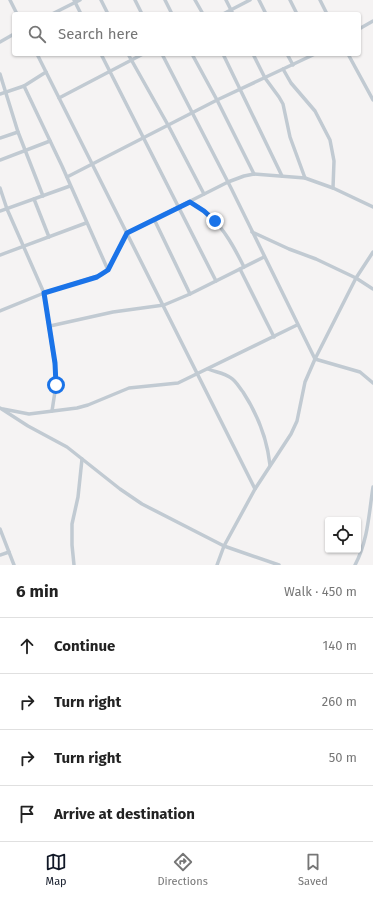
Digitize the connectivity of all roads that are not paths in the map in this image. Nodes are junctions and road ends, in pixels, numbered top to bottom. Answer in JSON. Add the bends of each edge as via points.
{"nodes":[{"id":1,"x":10,"y":0,"type":"edge"},
{"id":2,"x":80,"y":0,"type":"edge"},
{"id":3,"x":101,"y":0,"type":"edge"},
{"id":4,"x":135,"y":0,"type":"edge"},
{"id":5,"x":165,"y":0,"type":"edge"},
{"id":6,"x":195,"y":0,"type":"edge"},
{"id":7,"x":226,"y":0,"type":"edge"},
{"id":8,"x":250,"y":0,"type":"edge"},
{"id":9,"x":259,"y":0,"type":"edge"},
{"id":10,"x":290,"y":0,"type":"edge"},
{"id":11,"x":320,"y":0,"type":"edge"},
{"id":12,"x":75,"y":1,"type":"edge"},
{"id":13,"x":231,"y":10,"type":"junction"},
{"id":14,"x":16,"y":12,"type":"edge"},
{"id":15,"x":56,"y":12,"type":"edge"},
{"id":16,"x":80,"y":12,"type":"edge"},
{"id":17,"x":107,"y":12,"type":"edge"},
{"id":18,"x":141,"y":12,"type":"edge"},
{"id":19,"x":171,"y":12,"type":"edge"},
{"id":20,"x":202,"y":12,"type":"edge"},
{"id":21,"x":227,"y":12,"type":"edge"},
{"id":22,"x":265,"y":12,"type":"edge"},
{"id":23,"x":296,"y":12,"type":"edge"},
{"id":24,"x":326,"y":12,"type":"edge"},
{"id":25,"x":373,"y":21,"type":"edge"},
{"id":26,"x":361,"y":28,"type":"edge"},
{"id":27,"x":12,"y":35,"type":"edge"},
{"id":28,"x":0,"y":42,"type":"edge"},
{"id":29,"x":38,"y":56,"type":"edge"},
{"id":30,"x":102,"y":56,"type":"edge"},
{"id":31,"x":129,"y":56,"type":"edge"},
{"id":32,"x":139,"y":56,"type":"edge"},
{"id":33,"x":163,"y":56,"type":"edge"},
{"id":34,"x":193,"y":56,"type":"edge"},
{"id":35,"x":224,"y":56,"type":"edge"},
{"id":36,"x":254,"y":56,"type":"edge"},
{"id":37,"x":288,"y":56,"type":"edge"},
{"id":38,"x":310,"y":56,"type":"edge"},
{"id":39,"x":349,"y":56,"type":"edge"},
{"id":40,"x":131,"y":60,"type":"junction"},
{"id":41,"x":293,"y":64,"type":"junction"},
{"id":42,"x":283,"y":69,"type":"junction"},
{"id":43,"x":46,"y":72,"type":"junction"},
{"id":44,"x":110,"y":72,"type":"junction"},
{"id":45,"x":0,"y":74,"type":"edge"},
{"id":46,"x":265,"y":78,"type":"junction"},
{"id":47,"x":24,"y":86,"type":"junction"},
{"id":48,"x":240,"y":89,"type":"junction"},
{"id":49,"x":6,"y":92,"type":"junction"},
{"id":50,"x":0,"y":94,"type":"edge"},
{"id":51,"x":59,"y":98,"type":"junction"},
{"id":52,"x":218,"y":100,"type":"junction"},
{"id":53,"x":373,"y":100,"type":"edge"},
{"id":54,"x":192,"y":113,"type":"junction"},
{"id":55,"x":168,"y":125,"type":"junction"},
{"id":56,"x":18,"y":132,"type":"junction"},
{"id":57,"x":0,"y":138,"type":"edge"},
{"id":58,"x":144,"y":138,"type":"junction"},
{"id":59,"x":50,"y":141,"type":"junction"},
{"id":60,"x":25,"y":151,"type":"junction"},
{"id":61,"x":0,"y":160,"type":"edge"},
{"id":62,"x":92,"y":164,"type":"junction"},
{"id":63,"x":254,"y":174,"type":"junction"},
{"id":64,"x":282,"y":176,"type":"junction"},
{"id":65,"x":67,"y":177,"type":"junction"},
{"id":66,"x":305,"y":178,"type":"junction"},
{"id":67,"x":228,"y":182,"type":"junction"},
{"id":68,"x":70,"y":186,"type":"junction"},
{"id":69,"x":0,"y":188,"type":"edge"},
{"id":70,"x":333,"y":188,"type":"junction"},
{"id":71,"x":204,"y":194,"type":"junction"},
{"id":72,"x":43,"y":196,"type":"junction"},
{"id":73,"x":34,"y":199,"type":"junction"},
{"id":74,"x":190,"y":202,"type":"junction"},
{"id":75,"x":179,"y":207,"type":"junction"},
{"id":76,"x":373,"y":207,"type":"edge"},
{"id":77,"x":7,"y":209,"type":"junction"},
{"id":78,"x":0,"y":211,"type":"edge"},
{"id":79,"x":154,"y":219,"type":"junction"},
{"id":80,"x":86,"y":223,"type":"junction"},
{"id":81,"x":252,"y":232,"type":"junction"},
{"id":82,"x":127,"y":233,"type":"junction"},
{"id":83,"x":49,"y":237,"type":"junction"},
{"id":84,"x":24,"y":246,"type":"junction"},
{"id":85,"x":373,"y":252,"type":"edge"},
{"id":86,"x":0,"y":255,"type":"edge"},
{"id":87,"x":264,"y":257,"type":"junction"},
{"id":88,"x":242,"y":268,"type":"junction"},
{"id":89,"x":108,"y":270,"type":"junction"},
{"id":90,"x":356,"y":278,"type":"junction"},
{"id":91,"x":216,"y":281,"type":"junction"},
{"id":92,"x":373,"y":289,"type":"edge"},
{"id":93,"x":44,"y":293,"type":"junction"},
{"id":94,"x":190,"y":294,"type":"junction"},
{"id":95,"x":164,"y":305,"type":"junction"},
{"id":96,"x":0,"y":311,"type":"edge"},
{"id":97,"x":297,"y":325,"type":"junction"},
{"id":98,"x":50,"y":326,"type":"junction"},
{"id":99,"x":274,"y":338,"type":"junction"},
{"id":100,"x":315,"y":359,"type":"junction"},
{"id":101,"x":208,"y":369,"type":"junction"},
{"id":102,"x":198,"y":374,"type":"junction"},
{"id":103,"x":373,"y":383,"type":"edge"},
{"id":104,"x":0,"y":408,"type":"edge"},
{"id":105,"x":52,"y":412,"type":"junction"},
{"id":106,"x":82,"y":459,"type":"junction"},
{"id":107,"x":270,"y":465,"type":"junction"},
{"id":108,"x":373,"y":486,"type":"edge"},
{"id":109,"x":255,"y":489,"type":"junction"},
{"id":110,"x":0,"y":529,"type":"edge"},
{"id":111,"x":224,"y":546,"type":"junction"},
{"id":112,"x":9,"y":552,"type":"junction"},
{"id":113,"x":0,"y":555,"type":"edge"},
{"id":114,"x":14,"y":565,"type":"edge"},
{"id":115,"x":74,"y":565,"type":"edge"},
{"id":116,"x":217,"y":565,"type":"edge"},
{"id":117,"x":279,"y":565,"type":"edge"},
{"id":118,"x":355,"y":565,"type":"edge"}],
"edges":[{"from":1,"to":14,"type":"street"},
{"from":2,"to":12,"type":"street"},
{"from":3,"to":17,"type":"street"},
{"from":4,"to":18,"type":"street"},
{"from":5,"to":19,"type":"street"},
{"from":6,"to":20,"type":"street"},
{"from":7,"to":13,"type":"street"},
{"from":8,"to":13,"type":"street"},
{"from":9,"to":22,"type":"street"},
{"from":10,"to":23,"type":"street"},
{"from":11,"to":24,"type":"street"},
{"from":12,"to":15,"type":"street"},
{"from":12,"to":16,"type":"street"},
{"from":13,"to":21,"type":"street"},
{"from":25,"to":26,"type":"street"},
{"from":27,"to":28,"type":"street"},
{"from":29,"to":43,"type":"street"},
{"from":30,"to":44,"type":"street"},
{"from":31,"to":40,"type":"street"},
{"from":32,"to":40,"type":"street"},
{"from":33,"to":54,"type":"street"},
{"from":34,"to":52,"type":"street"},
{"from":35,"to":48,"type":"street"},
{"from":36,"to":46,"type":"street"},
{"from":37,"to":41,"type":"street"},
{"from":38,"to":41,"type":"street"},
{"from":39,"to":53,"type":"street"},
{"from":40,"to":44,"type":"street"},
{"from":40,"to":55,"type":"street"},
{"from":41,"to":42,"type":"street"},
{"from":42,"to":46,"type":"street"},
{"from":42,"to":70,"type":"street","via":[[291,83],[315,111],[330,140],[334,162]]},
{"from":43,"to":47,"type":"street"},
{"from":43,"to":51,"type":"street"},
{"from":44,"to":51,"type":"street"},
{"from":44,"to":58,"type":"street"},
{"from":45,"to":49,"type":"street"},
{"from":46,"to":48,"type":"street"},
{"from":46,"to":66,"type":"street","via":[[283,104],[290,137]]},
{"from":47,"to":49,"type":"street"},
{"from":47,"to":59,"type":"street"},
{"from":48,"to":52,"type":"street"},
{"from":48,"to":64,"type":"street"},
{"from":49,"to":50,"type":"street"},
{"from":49,"to":56,"type":"street"},
{"from":51,"to":62,"type":"street"},
{"from":52,"to":54,"type":"street"},
{"from":52,"to":63,"type":"street"},
{"from":54,"to":55,"type":"street"},
{"from":54,"to":67,"type":"street"},
{"from":55,"to":58,"type":"street"},
{"from":55,"to":71,"type":"street"},
{"from":56,"to":57,"type":"street"},
{"from":56,"to":60,"type":"street"},
{"from":58,"to":62,"type":"street"},
{"from":58,"to":75,"type":"street"},
{"from":59,"to":60,"type":"street"},
{"from":59,"to":65,"type":"street"},
{"from":60,"to":61,"type":"street"},
{"from":60,"to":72,"type":"street"},
{"from":62,"to":65,"type":"street"},
{"from":62,"to":82,"type":"street"},
{"from":63,"to":64,"type":"street"},
{"from":63,"to":67,"type":"street"},
{"from":64,"to":66,"type":"street"},
{"from":65,"to":68,"type":"street"},
{"from":66,"to":70,"type":"street"},
{"from":67,"to":71,"type":"street"},
{"from":67,"to":81,"type":"street"},
{"from":68,"to":72,"type":"street"},
{"from":68,"to":80,"type":"street"},
{"from":69,"to":77,"type":"street"},
{"from":70,"to":76,"type":"street"},
{"from":71,"to":74,"type":"street"},
{"from":72,"to":73,"type":"street"},
{"from":73,"to":77,"type":"street"},
{"from":73,"to":83,"type":"street"},
{"from":74,"to":75,"type":"street"},
{"from":74,"to":88,"type":"street","via":[[215,221],[232,245]]},
{"from":75,"to":79,"type":"street"},
{"from":75,"to":91,"type":"street"},
{"from":77,"to":78,"type":"street"},
{"from":77,"to":84,"type":"street"},
{"from":79,"to":82,"type":"street"},
{"from":79,"to":94,"type":"street"},
{"from":80,"to":83,"type":"street"},
{"from":80,"to":89,"type":"street"},
{"from":81,"to":87,"type":"street"},
{"from":81,"to":90,"type":"street"},
{"from":82,"to":89,"type":"street"},
{"from":82,"to":95,"type":"street"},
{"from":83,"to":84,"type":"street"},
{"from":84,"to":86,"type":"street"},
{"from":84,"to":93,"type":"street"},
{"from":85,"to":90,"type":"street"},
{"from":87,"to":88,"type":"street"},
{"from":87,"to":97,"type":"street"},
{"from":88,"to":91,"type":"street"},
{"from":88,"to":99,"type":"street"},
{"from":89,"to":93,"type":"street","via":[[97,277]]},
{"from":90,"to":92,"type":"street"},
{"from":90,"to":100,"type":"street"},
{"from":91,"to":94,"type":"street"},
{"from":93,"to":96,"type":"street"},
{"from":93,"to":98,"type":"street"},
{"from":94,"to":95,"type":"street"},
{"from":95,"to":98,"type":"street","via":[[112,312]]},
{"from":95,"to":102,"type":"street"},
{"from":97,"to":99,"type":"street"},
{"from":97,"to":100,"type":"street"},
{"from":98,"to":105,"type":"street","via":[[56,374]]},
{"from":99,"to":101,"type":"street"},
{"from":100,"to":103,"type":"street","via":[[360,372]]},
{"from":100,"to":107,"type":"street","via":[[305,382],[297,421]]},
{"from":101,"to":102,"type":"street"},
{"from":101,"to":107,"type":"street","via":[[230,376],[251,405],[266,442]]},
{"from":102,"to":105,"type":"street","via":[[173,384],[129,388],[88,405]]},
{"from":102,"to":109,"type":"street"},
{"from":104,"to":105,"type":"street","via":[[29,414]]},
{"from":104,"to":106,"type":"street"},
{"from":106,"to":111,"type":"street","via":[[142,504]]},
{"from":106,"to":115,"type":"street","via":[[72,524]]},
{"from":107,"to":109,"type":"street"},
{"from":108,"to":118,"type":"street","via":[[365,540]]},
{"from":109,"to":111,"type":"street"},
{"from":110,"to":112,"type":"street"},
{"from":111,"to":116,"type":"street"},
{"from":111,"to":117,"type":"street"},
{"from":112,"to":113,"type":"street"},
{"from":112,"to":114,"type":"street"}]}
